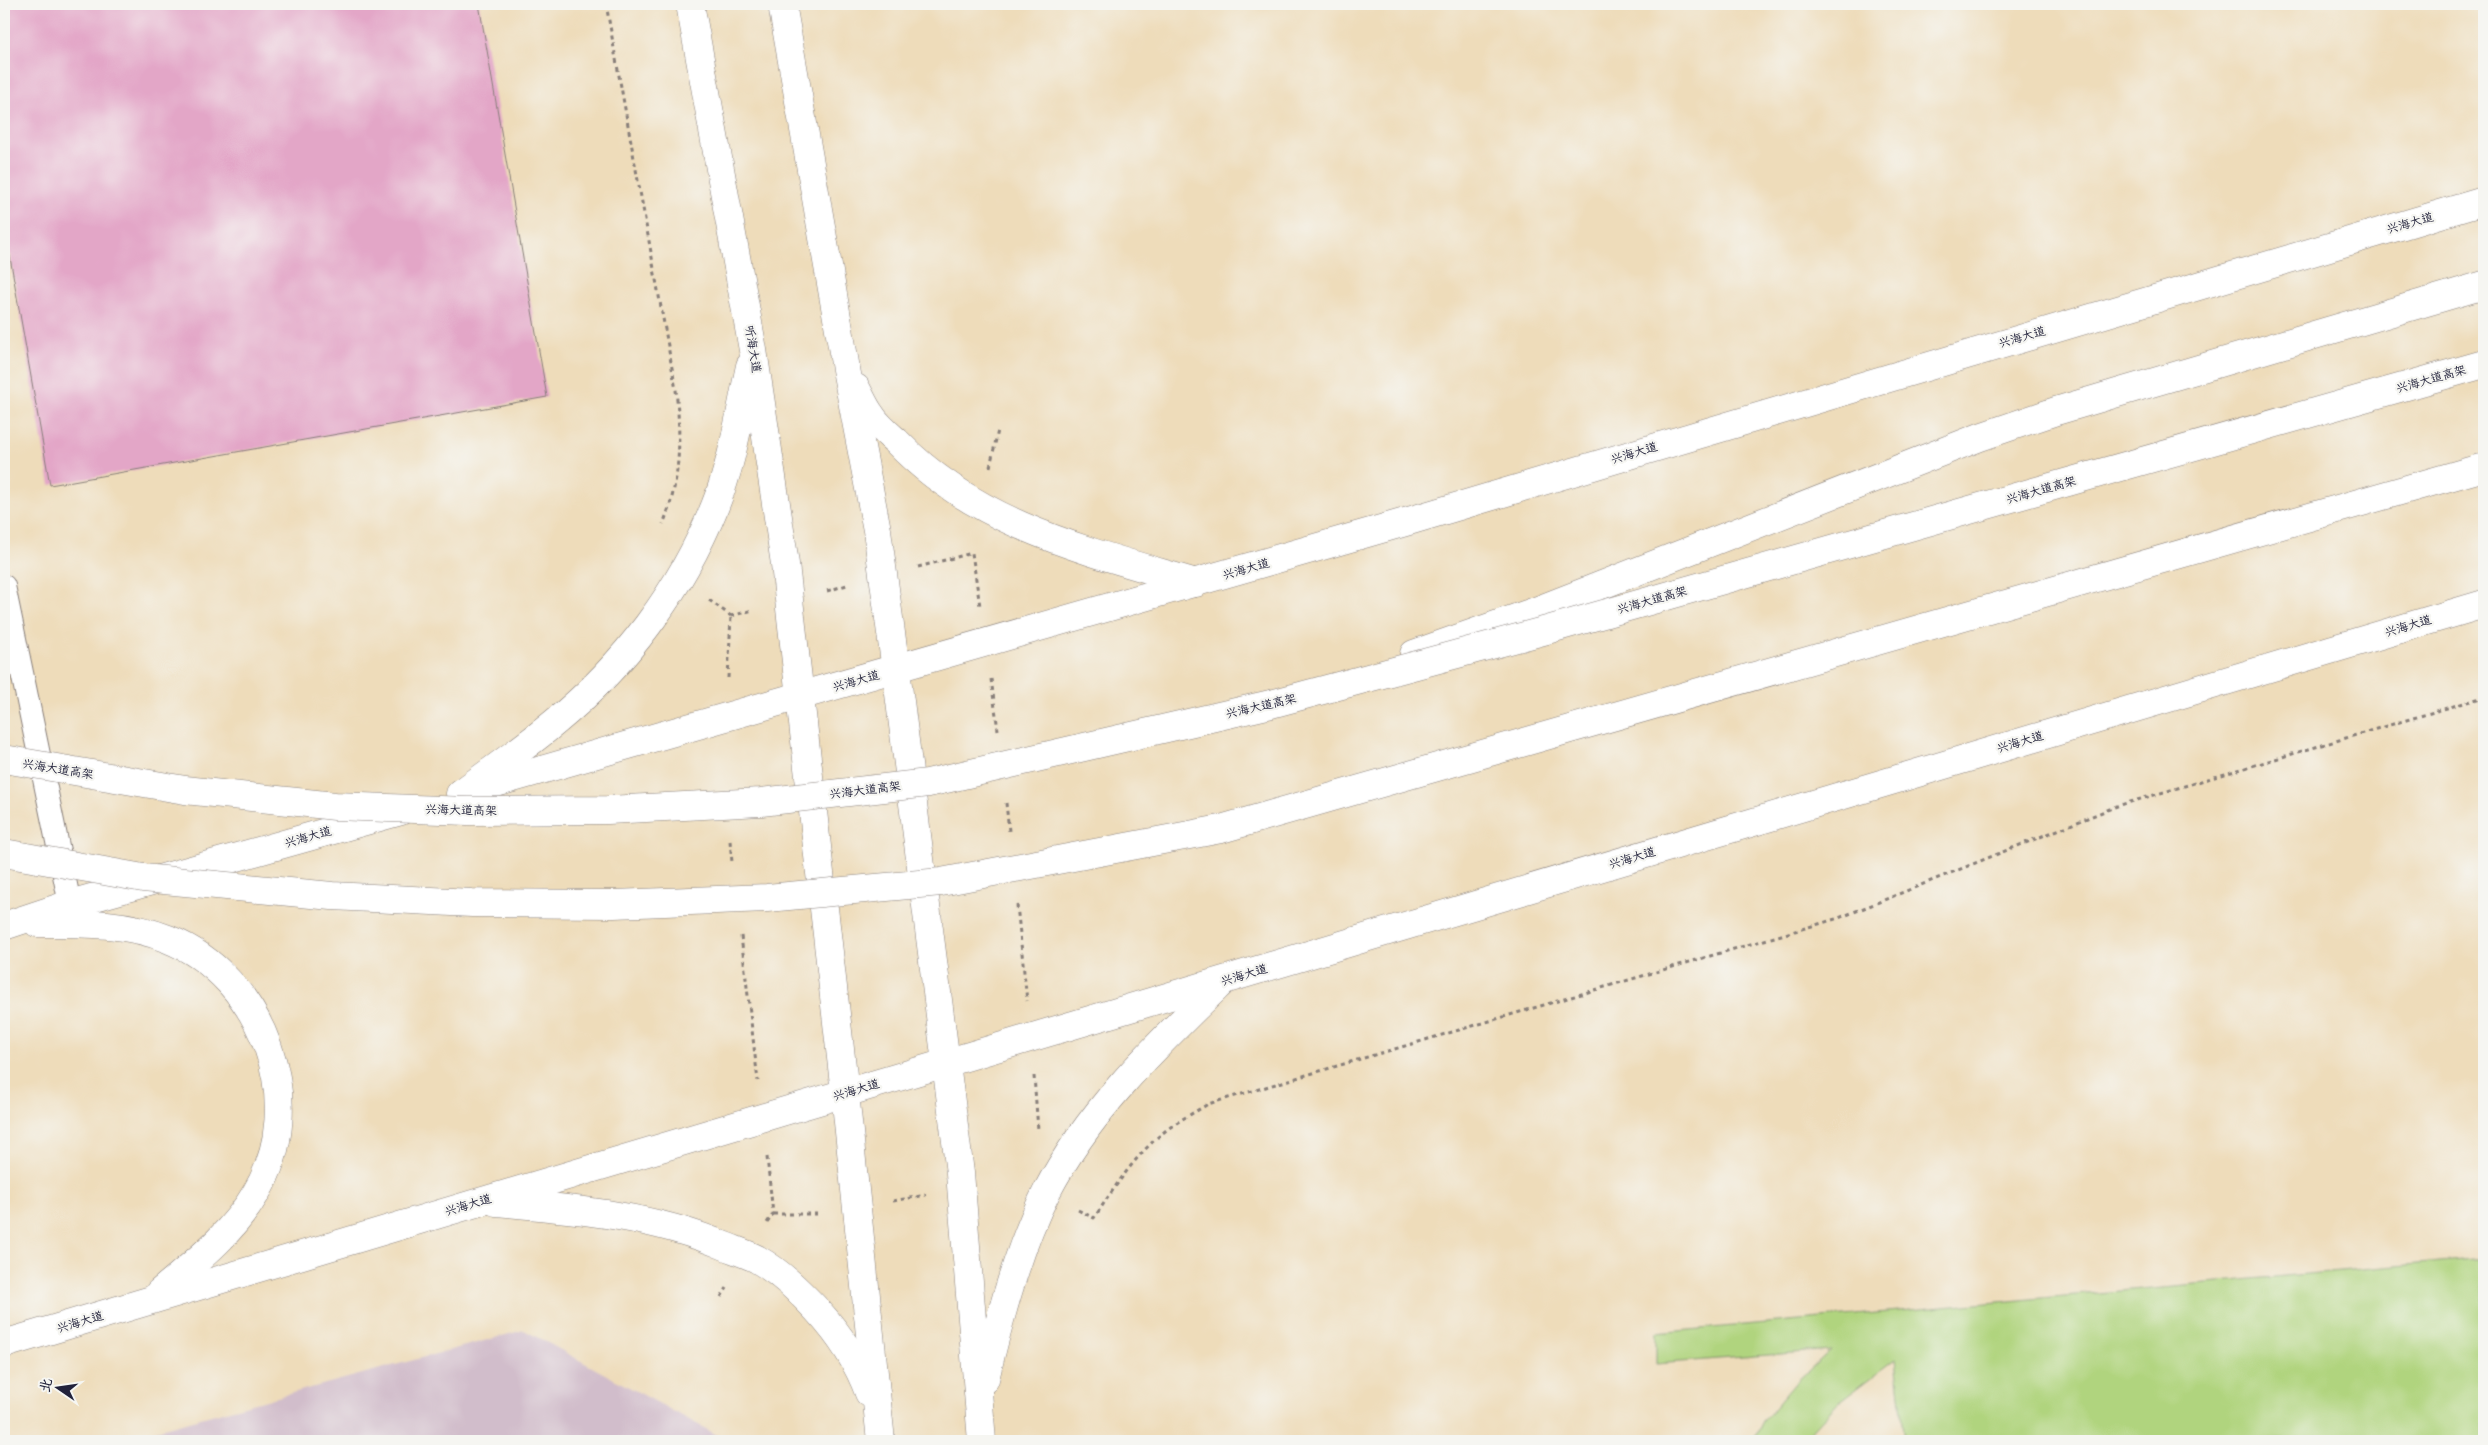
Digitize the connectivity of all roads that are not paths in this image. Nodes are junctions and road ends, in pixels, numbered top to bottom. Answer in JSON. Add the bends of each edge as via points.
{"nodes":[{"id":1,"x":690,"y":4,"type":"edge"},
{"id":2,"x":782,"y":4,"type":"edge"},
{"id":3,"x":2484,"y":201,"type":"edge"},
{"id":4,"x":2484,"y":285,"type":"edge"},
{"id":5,"x":754,"y":350,"type":"junction"},
{"id":6,"x":2484,"y":364,"type":"edge"},
{"id":7,"x":846,"y":368,"type":"junction"},
{"id":8,"x":2484,"y":467,"type":"edge"},
{"id":9,"x":1196,"y":583,"type":"junction"},
{"id":10,"x":4,"y":586,"type":"edge"},
{"id":11,"x":2484,"y":604,"type":"edge"},
{"id":12,"x":896,"y":670,"type":"junction"},
{"id":13,"x":800,"y":697,"type":"junction"},
{"id":14,"x":1271,"y":704,"type":"junction"},
{"id":15,"x":4,"y":759,"type":"edge"},
{"id":16,"x":460,"y":794,"type":"junction"},
{"id":17,"x":4,"y":853,"type":"edge"},
{"id":18,"x":70,"y":904,"type":"junction"},
{"id":19,"x":9,"y":924,"type":"edge"},
{"id":20,"x":1223,"y":981,"type":"junction"},
{"id":21,"x":947,"y":1063,"type":"junction"},
{"id":22,"x":845,"y":1093,"type":"junction"},
{"id":23,"x":482,"y":1201,"type":"junction"},
{"id":24,"x":150,"y":1301,"type":"junction"},
{"id":25,"x":4,"y":1344,"type":"edge"},
{"id":26,"x":979,"y":1402,"type":"junction"},
{"id":27,"x":879,"y":1428,"type":"edge"},
{"id":28,"x":982,"y":1441,"type":"edge"}],
"edges":[{"from":1,"to":5,"type":"main road","name":"听海大道"},
{"from":2,"to":7,"type":"main road"},
{"from":3,"to":9,"type":"main road","name":"兴海大道"},
{"from":4,"to":14,"type":"main road","bridge":true,"via":[[2056,411],[1980,437],[1533,612]]},
{"from":5,"to":13,"type":"main road","name":"听海大道","via":[[785,564]]},
{"from":5,"to":16,"type":"main road","via":[[716,505],[680,578],[651,622],[608,673],[555,722]]},
{"from":6,"to":14,"type":"main road","name":"兴海大道高架","bridge":true,"via":[[1547,630]]},
{"from":7,"to":9,"type":"main road","via":[[871,416],[927,471],[981,508],[1074,547]]},
{"from":7,"to":12,"type":"main road","via":[[878,530]]},
{"from":8,"to":17,"type":"main road","bridge":true,"via":[[1221,829],[941,882],[767,898],[614,904],[472,903],[332,896],[143,878]]},
{"from":9,"to":12,"type":"main road","name":"兴海大道"},
{"from":10,"to":18,"type":"lane"},
{"from":11,"to":20,"type":"main road","name":"兴海大道"},
{"from":12,"to":13,"type":"main road","name":"兴海大道"},
{"from":12,"to":21,"type":"main road"},
{"from":13,"to":16,"type":"main road","name":"兴海大道"},
{"from":13,"to":22,"type":"main road","name":"听海大道"},
{"from":14,"to":15,"type":"main road","name":"兴海大道高架","bridge":true,"via":[[928,783],[761,802],[608,810],[467,811],[335,806],[185,790]]},
{"from":16,"to":18,"type":"main road","name":"兴海大道"},
{"from":18,"to":19,"type":"main road","name":"兴海大道"},
{"from":19,"to":24,"type":"main road","via":[[87,923],[134,928],[169,939],[201,956],[229,980],[252,1009],[268,1042],[277,1080],[279,1118],[272,1156],[257,1192],[236,1224]]},
{"from":20,"to":21,"type":"main road","name":"兴海大道"},
{"from":20,"to":26,"type":"main road","via":[[1129,1075],[1096,1115],[1050,1186],[1007,1296]]},
{"from":21,"to":22,"type":"main road","name":"兴海大道"},
{"from":21,"to":26,"type":"main road","via":[[962,1189]]},
{"from":22,"to":23,"type":"main road","name":"兴海大道"},
{"from":22,"to":27,"type":"main road","name":"听海大道"},
{"from":23,"to":24,"type":"main road","name":"兴海大道"},
{"from":23,"to":27,"type":"main road","via":[[647,1221],[696,1234],[756,1259],[794,1286],[828,1323],[860,1369]]},
{"from":24,"to":25,"type":"main road","name":"兴海大道"},
{"from":26,"to":28,"type":"main road"}]}
